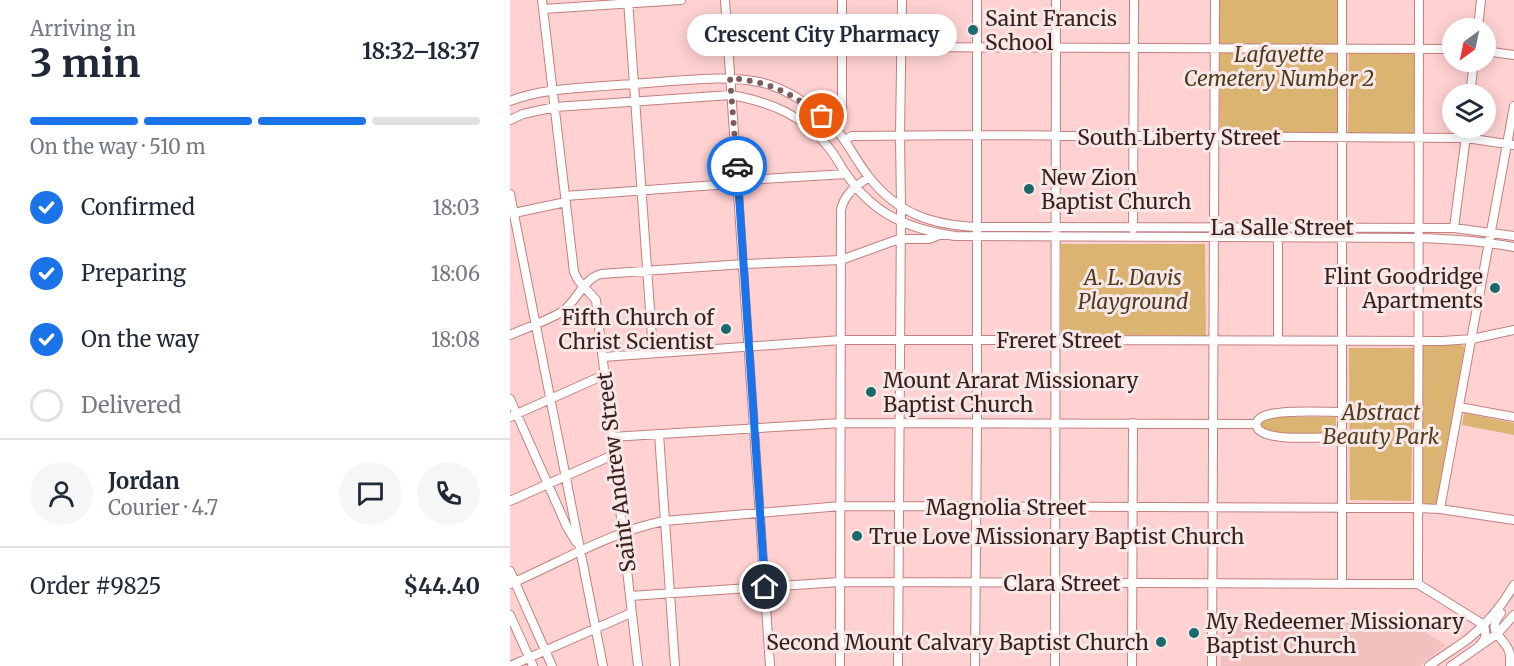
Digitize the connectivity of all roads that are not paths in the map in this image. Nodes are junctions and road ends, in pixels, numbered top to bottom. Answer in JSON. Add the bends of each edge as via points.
{"nodes":[{"id":1,"x":542,"y":0,"type":"edge"},
{"id":2,"x":681,"y":0,"type":"edge"},
{"id":3,"x":725,"y":0,"type":"edge"},
{"id":4,"x":842,"y":0,"type":"edge"},
{"id":5,"x":902,"y":0,"type":"edge"},
{"id":6,"x":977,"y":0,"type":"edge"},
{"id":7,"x":1056,"y":0,"type":"edge"},
{"id":8,"x":1134,"y":0,"type":"edge"},
{"id":9,"x":1215,"y":0,"type":"edge"},
{"id":10,"x":1342,"y":0,"type":"edge"},
{"id":11,"x":1419,"y":0,"type":"edge"},
{"id":12,"x":1481,"y":0,"type":"edge"},
{"id":13,"x":628,"y":2,"type":"edge"},
{"id":14,"x":543,"y":9,"type":"junction"},
{"id":15,"x":1479,"y":18,"type":"edge"},
{"id":16,"x":842,"y":47,"type":"junction"},
{"id":17,"x":902,"y":47,"type":"junction"},
{"id":18,"x":977,"y":48,"type":"junction"},
{"id":19,"x":1056,"y":48,"type":"junction"},
{"id":20,"x":1134,"y":48,"type":"junction"},
{"id":21,"x":1215,"y":48,"type":"junction"},
{"id":22,"x":1342,"y":48,"type":"junction"},
{"id":23,"x":1419,"y":48,"type":"junction"},
{"id":24,"x":1442,"y":48,"type":"edge"},
{"id":25,"x":1496,"y":53,"type":"edge"},
{"id":26,"x":1514,"y":55,"type":"edge"},
{"id":27,"x":730,"y":78,"type":"junction"},
{"id":28,"x":635,"y":84,"type":"junction"},
{"id":29,"x":553,"y":90,"type":"junction"},
{"id":30,"x":731,"y":95,"type":"junction"},
{"id":31,"x":510,"y":101,"type":"edge"},
{"id":32,"x":636,"y":101,"type":"junction"},
{"id":33,"x":1514,"y":106,"type":"edge"},
{"id":34,"x":555,"y":107,"type":"junction"},
{"id":35,"x":510,"y":120,"type":"edge"},
{"id":36,"x":832,"y":124,"type":"junction"},
{"id":37,"x":977,"y":135,"type":"junction"},
{"id":38,"x":900,"y":136,"type":"junction"},
{"id":39,"x":1055,"y":136,"type":"junction"},
{"id":40,"x":820,"y":137,"type":"junction"},
{"id":41,"x":1134,"y":137,"type":"junction"},
{"id":42,"x":1214,"y":137,"type":"junction"},
{"id":43,"x":1342,"y":138,"type":"junction"},
{"id":44,"x":1419,"y":138,"type":"junction"},
{"id":45,"x":1442,"y":138,"type":"edge"},
{"id":46,"x":1466,"y":138,"type":"joint"},
{"id":47,"x":845,"y":140,"type":"junction"},
{"id":48,"x":1511,"y":144,"type":"edge"},
{"id":49,"x":846,"y":174,"type":"junction"},
{"id":50,"x":869,"y":177,"type":"junction"},
{"id":51,"x":738,"y":182,"type":"junction"},
{"id":52,"x":856,"y":187,"type":"junction"},
{"id":53,"x":642,"y":190,"type":"junction"},
{"id":54,"x":510,"y":194,"type":"edge"},
{"id":55,"x":565,"y":199,"type":"junction"},
{"id":56,"x":901,"y":206,"type":"junction"},
{"id":57,"x":512,"y":211,"type":"edge"},
{"id":58,"x":900,"y":222,"type":"junction"},
{"id":59,"x":977,"y":227,"type":"junction"},
{"id":60,"x":1056,"y":227,"type":"junction"},
{"id":61,"x":1133,"y":227,"type":"junction"},
{"id":62,"x":1213,"y":227,"type":"junction"},
{"id":63,"x":1343,"y":228,"type":"junction"},
{"id":64,"x":1419,"y":228,"type":"junction"},
{"id":65,"x":1454,"y":228,"type":"junction"},
{"id":66,"x":514,"y":230,"type":"edge"},
{"id":67,"x":1490,"y":232,"type":"junction"},
{"id":68,"x":942,"y":234,"type":"junction"},
{"id":69,"x":1514,"y":236,"type":"edge"},
{"id":70,"x":977,"y":237,"type":"junction"},
{"id":71,"x":1056,"y":237,"type":"junction"},
{"id":72,"x":1133,"y":237,"type":"junction"},
{"id":73,"x":1213,"y":237,"type":"junction"},
{"id":74,"x":1278,"y":237,"type":"junction"},
{"id":75,"x":1343,"y":237,"type":"junction"},
{"id":76,"x":1419,"y":238,"type":"junction"},
{"id":77,"x":899,"y":239,"type":"junction"},
{"id":78,"x":1489,"y":242,"type":"junction"},
{"id":79,"x":1514,"y":247,"type":"edge"},
{"id":80,"x":841,"y":260,"type":"junction"},
{"id":81,"x":744,"y":264,"type":"junction"},
{"id":82,"x":648,"y":271,"type":"junction"},
{"id":83,"x":584,"y":287,"type":"junction"},
{"id":84,"x":536,"y":323,"type":"junction"},
{"id":85,"x":1514,"y":330,"type":"edge"},
{"id":86,"x":510,"y":335,"type":"edge"},
{"id":87,"x":1056,"y":339,"type":"junction"},
{"id":88,"x":1472,"y":339,"type":"junction"},
{"id":89,"x":841,"y":340,"type":"junction"},
{"id":90,"x":899,"y":340,"type":"junction"},
{"id":91,"x":976,"y":340,"type":"junction"},
{"id":92,"x":1214,"y":341,"type":"junction"},
{"id":93,"x":1278,"y":341,"type":"junction"},
{"id":94,"x":1342,"y":341,"type":"junction"},
{"id":95,"x":1419,"y":341,"type":"junction"},
{"id":96,"x":748,"y":346,"type":"junction"},
{"id":97,"x":653,"y":352,"type":"junction"},
{"id":98,"x":603,"y":357,"type":"junction"},
{"id":99,"x":604,"y":375,"type":"junction"},
{"id":100,"x":510,"y":399,"type":"edge"},
{"id":101,"x":550,"y":399,"type":"junction"},
{"id":102,"x":1459,"y":407,"type":"junction"},
{"id":103,"x":1342,"y":412,"type":"junction"},
{"id":104,"x":513,"y":416,"type":"edge"},
{"id":105,"x":1514,"y":417,"type":"edge"},
{"id":106,"x":841,"y":423,"type":"junction"},
{"id":107,"x":899,"y":423,"type":"junction"},
{"id":108,"x":977,"y":423,"type":"junction"},
{"id":109,"x":1056,"y":423,"type":"junction"},
{"id":110,"x":1133,"y":423,"type":"junction"},
{"id":111,"x":1214,"y":424,"type":"junction"},
{"id":112,"x":1256,"y":424,"type":"junction"},
{"id":113,"x":754,"y":427,"type":"junction"},
{"id":114,"x":659,"y":434,"type":"junction"},
{"id":115,"x":611,"y":437,"type":"junction"},
{"id":116,"x":1342,"y":437,"type":"junction"},
{"id":117,"x":613,"y":455,"type":"junction"},
{"id":118,"x":565,"y":476,"type":"junction"},
{"id":119,"x":548,"y":483,"type":"junction"},
{"id":120,"x":510,"y":501,"type":"edge"},
{"id":121,"x":841,"y":506,"type":"junction"},
{"id":122,"x":899,"y":506,"type":"junction"},
{"id":123,"x":977,"y":507,"type":"junction"},
{"id":124,"x":1055,"y":507,"type":"junction"},
{"id":125,"x":1133,"y":507,"type":"junction"},
{"id":126,"x":1213,"y":507,"type":"junction"},
{"id":127,"x":1342,"y":508,"type":"junction"},
{"id":128,"x":1418,"y":508,"type":"junction"},
{"id":129,"x":1440,"y":509,"type":"junction"},
{"id":130,"x":760,"y":513,"type":"junction"},
{"id":131,"x":1514,"y":520,"type":"edge"},
{"id":132,"x":664,"y":521,"type":"junction"},
{"id":133,"x":622,"y":532,"type":"junction"},
{"id":134,"x":581,"y":551,"type":"junction"},
{"id":135,"x":510,"y":571,"type":"edge"},
{"id":136,"x":840,"y":582,"type":"junction"},
{"id":137,"x":898,"y":582,"type":"junction"},
{"id":138,"x":976,"y":582,"type":"junction"},
{"id":139,"x":1055,"y":582,"type":"junction"},
{"id":140,"x":512,"y":583,"type":"edge"},
{"id":141,"x":1133,"y":583,"type":"junction"},
{"id":142,"x":1211,"y":584,"type":"junction"},
{"id":143,"x":1342,"y":584,"type":"junction"},
{"id":144,"x":1418,"y":584,"type":"junction"},
{"id":145,"x":765,"y":587,"type":"junction"},
{"id":146,"x":1514,"y":587,"type":"edge"},
{"id":147,"x":670,"y":593,"type":"junction"},
{"id":148,"x":630,"y":596,"type":"junction"},
{"id":149,"x":631,"y":613,"type":"junction"},
{"id":150,"x":510,"y":615,"type":"edge"},
{"id":151,"x":1514,"y":615,"type":"edge"},
{"id":152,"x":1484,"y":625,"type":"junction"},
{"id":153,"x":596,"y":627,"type":"junction"},
{"id":154,"x":1497,"y":634,"type":"junction"},
{"id":155,"x":545,"y":650,"type":"junction"},
{"id":156,"x":1472,"y":652,"type":"junction"},
{"id":157,"x":529,"y":657,"type":"junction"},
{"id":158,"x":510,"y":666,"type":"edge"},
{"id":159,"x":533,"y":666,"type":"edge"},
{"id":160,"x":552,"y":666,"type":"edge"},
{"id":161,"x":603,"y":666,"type":"edge"},
{"id":162,"x":638,"y":666,"type":"edge"},
{"id":163,"x":675,"y":666,"type":"edge"},
{"id":164,"x":770,"y":666,"type":"edge"},
{"id":165,"x":840,"y":666,"type":"edge"},
{"id":166,"x":898,"y":666,"type":"edge"},
{"id":167,"x":975,"y":666,"type":"edge"},
{"id":168,"x":1055,"y":666,"type":"edge"},
{"id":169,"x":1132,"y":666,"type":"edge"},
{"id":170,"x":1212,"y":666,"type":"edge"},
{"id":171,"x":1429,"y":666,"type":"edge"},
{"id":172,"x":1451,"y":666,"type":"edge"},
{"id":173,"x":1510,"y":666,"type":"edge"}],
"edges":[{"from":1,"to":14,"type":"street","name":"Saint Andrew Street"},
{"from":2,"to":13,"type":"street"},
{"from":3,"to":27,"type":"street"},
{"from":4,"to":16,"type":"street"},
{"from":5,"to":17,"type":"street"},
{"from":6,"to":18,"type":"street"},
{"from":7,"to":19,"type":"street"},
{"from":8,"to":20,"type":"street"},
{"from":9,"to":21,"type":"street"},
{"from":10,"to":22,"type":"street"},
{"from":11,"to":23,"type":"street"},
{"from":12,"to":15,"type":"street"},
{"from":13,"to":14,"type":"street"},
{"from":13,"to":28,"type":"street"},
{"from":14,"to":29,"type":"street","name":"Saint Andrew Street"},
{"from":16,"to":17,"type":"street"},
{"from":16,"to":36,"type":"street","via":[[842,107]]},
{"from":17,"to":18,"type":"street"},
{"from":17,"to":38,"type":"street"},
{"from":18,"to":19,"type":"street"},
{"from":18,"to":37,"type":"street"},
{"from":19,"to":20,"type":"street"},
{"from":19,"to":39,"type":"street"},
{"from":20,"to":21,"type":"street"},
{"from":20,"to":41,"type":"street"},
{"from":21,"to":22,"type":"street"},
{"from":21,"to":42,"type":"street"},
{"from":22,"to":23,"type":"street"},
{"from":22,"to":43,"type":"street"},
{"from":23,"to":24,"type":"street"},
{"from":23,"to":44,"type":"street"},
{"from":25,"to":26,"type":"street"},
{"from":27,"to":28,"type":"street","name":"La Salle Street"},
{"from":27,"to":30,"type":"street"},
{"from":27,"to":36,"type":"street","name":"La Salle Street","via":[[780,90]]},
{"from":28,"to":29,"type":"street","name":"La Salle Street"},
{"from":28,"to":32,"type":"street"},
{"from":29,"to":31,"type":"street","name":"La Salle Street"},
{"from":29,"to":34,"type":"street","name":"Saint Andrew Street"},
{"from":30,"to":32,"type":"street"},
{"from":30,"to":40,"type":"street","via":[[782,110]]},
{"from":30,"to":51,"type":"street"},
{"from":32,"to":34,"type":"street"},
{"from":32,"to":53,"type":"street"},
{"from":33,"to":48,"type":"street"},
{"from":34,"to":35,"type":"street"},
{"from":34,"to":55,"type":"street","name":"Saint Andrew Street"},
{"from":36,"to":40,"type":"street"},
{"from":36,"to":47,"type":"street","name":"La Salle Street"},
{"from":37,"to":38,"type":"street","name":"South Liberty Street"},
{"from":37,"to":39,"type":"street","name":"South Liberty Street"},
{"from":37,"to":59,"type":"street"},
{"from":38,"to":47,"type":"street","name":"South Liberty Street","via":[[852,136]]},
{"from":38,"to":56,"type":"street"},
{"from":39,"to":41,"type":"street","name":"South Liberty Street"},
{"from":39,"to":60,"type":"street"},
{"from":40,"to":49,"type":"street"},
{"from":41,"to":42,"type":"street","name":"South Liberty Street"},
{"from":41,"to":61,"type":"street"},
{"from":42,"to":43,"type":"street","name":"South Liberty Street"},
{"from":42,"to":62,"type":"street"},
{"from":43,"to":44,"type":"street","name":"South Liberty Street"},
{"from":43,"to":63,"type":"street"},
{"from":44,"to":45,"type":"street","name":"South Liberty Street"},
{"from":44,"to":64,"type":"street"},
{"from":46,"to":48,"type":"street","name":"South Liberty Street"},
{"from":46,"to":65,"type":"street"},
{"from":47,"to":50,"type":"street","name":"La Salle Street"},
{"from":48,"to":67,"type":"street"},
{"from":49,"to":51,"type":"street"},
{"from":49,"to":52,"type":"street"},
{"from":50,"to":52,"type":"street"},
{"from":50,"to":56,"type":"street","name":"La Salle Street"},
{"from":51,"to":53,"type":"street"},
{"from":51,"to":81,"type":"street"},
{"from":52,"to":58,"type":"street"},
{"from":52,"to":80,"type":"street","via":[[843,204]]},
{"from":53,"to":55,"type":"street"},
{"from":53,"to":82,"type":"street"},
{"from":54,"to":57,"type":"street"},
{"from":55,"to":57,"type":"street"},
{"from":55,"to":83,"type":"street","name":"Saint Andrew Street","via":[[574,272]]},
{"from":56,"to":58,"type":"street"},
{"from":56,"to":59,"type":"street","name":"La Salle Street","via":[[934,222]]},
{"from":57,"to":66,"type":"street"},
{"from":58,"to":68,"type":"street"},
{"from":58,"to":77,"type":"street"},
{"from":59,"to":60,"type":"street","name":"La Salle Street"},
{"from":59,"to":70,"type":"street"},
{"from":60,"to":61,"type":"street","name":"La Salle Street"},
{"from":60,"to":71,"type":"street"},
{"from":61,"to":62,"type":"street","name":"La Salle Street"},
{"from":61,"to":72,"type":"street"},
{"from":62,"to":63,"type":"street","name":"La Salle Street"},
{"from":62,"to":73,"type":"street"},
{"from":63,"to":64,"type":"street","name":"La Salle Street"},
{"from":63,"to":75,"type":"street"},
{"from":64,"to":65,"type":"street","name":"La Salle Street"},
{"from":64,"to":76,"type":"street"},
{"from":65,"to":67,"type":"street","name":"La Salle Street"},
{"from":66,"to":84,"type":"street"},
{"from":67,"to":69,"type":"street","name":"La Salle Street"},
{"from":67,"to":78,"type":"street"},
{"from":68,"to":70,"type":"street","name":"La Salle Street"},
{"from":68,"to":77,"type":"street","via":[[929,239]]},
{"from":70,"to":71,"type":"street","name":"La Salle Street"},
{"from":70,"to":91,"type":"street"},
{"from":71,"to":72,"type":"street","name":"La Salle Street"},
{"from":71,"to":87,"type":"street"},
{"from":72,"to":73,"type":"street","name":"La Salle Street"},
{"from":73,"to":74,"type":"street","name":"La Salle Street"},
{"from":73,"to":92,"type":"street"},
{"from":74,"to":75,"type":"street","name":"La Salle Street"},
{"from":74,"to":93,"type":"street"},
{"from":75,"to":76,"type":"street","name":"La Salle Street"},
{"from":75,"to":94,"type":"street"},
{"from":76,"to":78,"type":"street","name":"La Salle Street"},
{"from":76,"to":95,"type":"street"},
{"from":77,"to":80,"type":"street"},
{"from":77,"to":90,"type":"street"},
{"from":78,"to":79,"type":"street","name":"La Salle Street"},
{"from":78,"to":88,"type":"street"},
{"from":80,"to":81,"type":"street"},
{"from":80,"to":89,"type":"street"},
{"from":81,"to":82,"type":"street"},
{"from":81,"to":96,"type":"street"},
{"from":82,"to":83,"type":"street","via":[[601,274]]},
{"from":82,"to":97,"type":"street"},
{"from":83,"to":84,"type":"street","via":[[565,309]]},
{"from":83,"to":98,"type":"street","name":"Saint Andrew Street","via":[[596,300]]},
{"from":84,"to":86,"type":"street"},
{"from":84,"to":101,"type":"street"},
{"from":85,"to":88,"type":"street","name":"Freret Street"},
{"from":87,"to":91,"type":"street","name":"Freret Street"},
{"from":87,"to":92,"type":"street","name":"Freret Street"},
{"from":87,"to":109,"type":"street"},
{"from":88,"to":95,"type":"street","name":"Freret Street"},
{"from":88,"to":102,"type":"street"},
{"from":89,"to":90,"type":"street","name":"Freret Street"},
{"from":89,"to":96,"type":"street","name":"Freret Street"},
{"from":89,"to":106,"type":"street"},
{"from":90,"to":91,"type":"street","name":"Freret Street"},
{"from":90,"to":107,"type":"street"},
{"from":91,"to":108,"type":"street"},
{"from":92,"to":93,"type":"street","name":"Freret Street"},
{"from":92,"to":111,"type":"street"},
{"from":93,"to":94,"type":"street","name":"Freret Street"},
{"from":94,"to":95,"type":"street","name":"Freret Street"},
{"from":94,"to":103,"type":"street"},
{"from":95,"to":128,"type":"street"},
{"from":96,"to":97,"type":"street","name":"Freret Street"},
{"from":96,"to":113,"type":"street"},
{"from":97,"to":98,"type":"street","name":"Freret Street"},
{"from":98,"to":99,"type":"street","name":"Saint Andrew Street"},
{"from":99,"to":101,"type":"street"},
{"from":99,"to":115,"type":"street","name":"Saint Andrew Street"},
{"from":100,"to":104,"type":"street"},
{"from":101,"to":104,"type":"street"},
{"from":101,"to":118,"type":"street"},
{"from":102,"to":105,"type":"street"},
{"from":102,"to":129,"type":"street"},
{"from":103,"to":112,"type":"street","via":[[1282,413],[1262,416]]},
{"from":103,"to":116,"type":"street"},
{"from":104,"to":119,"type":"street"},
{"from":106,"to":107,"type":"street"},
{"from":106,"to":113,"type":"street"},
{"from":106,"to":121,"type":"street"},
{"from":107,"to":108,"type":"street"},
{"from":107,"to":122,"type":"street"},
{"from":108,"to":109,"type":"street"},
{"from":108,"to":123,"type":"street"},
{"from":109,"to":110,"type":"street"},
{"from":109,"to":124,"type":"street"},
{"from":110,"to":111,"type":"street"},
{"from":110,"to":125,"type":"street"},
{"from":111,"to":112,"type":"street"},
{"from":111,"to":126,"type":"street"},
{"from":112,"to":116,"type":"street","via":[[1263,433],[1279,436]]},
{"from":113,"to":114,"type":"street"},
{"from":113,"to":130,"type":"street"},
{"from":114,"to":115,"type":"street"},
{"from":114,"to":132,"type":"street"},
{"from":115,"to":117,"type":"street","name":"Saint Andrew Street"},
{"from":116,"to":127,"type":"street"},
{"from":117,"to":118,"type":"street"},
{"from":117,"to":133,"type":"street","name":"Saint Andrew Street"},
{"from":118,"to":119,"type":"street"},
{"from":118,"to":134,"type":"street"},
{"from":119,"to":120,"type":"street"},
{"from":119,"to":134,"type":"street"},
{"from":121,"to":122,"type":"street","name":"Magnolia Street"},
{"from":121,"to":130,"type":"street","name":"Magnolia Street"},
{"from":121,"to":136,"type":"street"},
{"from":122,"to":123,"type":"street","name":"Magnolia Street"},
{"from":122,"to":137,"type":"street"},
{"from":123,"to":124,"type":"street","name":"Magnolia Street"},
{"from":123,"to":138,"type":"street"},
{"from":124,"to":125,"type":"street","name":"Magnolia Street"},
{"from":124,"to":139,"type":"street"},
{"from":125,"to":126,"type":"street","name":"Magnolia Street"},
{"from":125,"to":141,"type":"street"},
{"from":126,"to":127,"type":"street","name":"Magnolia Street"},
{"from":126,"to":142,"type":"street"},
{"from":127,"to":128,"type":"street","name":"Magnolia Street"},
{"from":127,"to":143,"type":"street"},
{"from":128,"to":129,"type":"street","name":"Magnolia Street"},
{"from":128,"to":144,"type":"street"},
{"from":129,"to":131,"type":"street","name":"Magnolia Street"},
{"from":130,"to":132,"type":"street","name":"Magnolia Street"},
{"from":130,"to":145,"type":"street"},
{"from":132,"to":133,"type":"street","name":"Magnolia Street"},
{"from":132,"to":147,"type":"street"},
{"from":133,"to":134,"type":"street","name":"Magnolia Street"},
{"from":133,"to":148,"type":"street","name":"Saint Andrew Street"},
{"from":134,"to":140,"type":"street","name":"Magnolia Street"},
{"from":134,"to":153,"type":"street"},
{"from":135,"to":140,"type":"street"},
{"from":136,"to":137,"type":"street","name":"Clara Street"},
{"from":136,"to":145,"type":"street","name":"Clara Street"},
{"from":136,"to":165,"type":"street"},
{"from":137,"to":138,"type":"street","name":"Clara Street"},
{"from":137,"to":166,"type":"street"},
{"from":138,"to":139,"type":"street","name":"Clara Street"},
{"from":138,"to":167,"type":"street"},
{"from":139,"to":141,"type":"street","name":"Clara Street"},
{"from":139,"to":168,"type":"street"},
{"from":140,"to":155,"type":"street"},
{"from":141,"to":142,"type":"street","name":"Clara Street"},
{"from":141,"to":169,"type":"street"},
{"from":142,"to":143,"type":"street","name":"Clara Street"},
{"from":142,"to":170,"type":"street"},
{"from":143,"to":144,"type":"street","name":"Clara Street"},
{"from":144,"to":152,"type":"street"},
{"from":145,"to":147,"type":"street","name":"Clara Street"},
{"from":145,"to":164,"type":"street"},
{"from":146,"to":152,"type":"street"},
{"from":146,"to":154,"type":"street","via":[[1512,598],[1495,622]]},
{"from":147,"to":148,"type":"street","name":"Clara Street"},
{"from":147,"to":163,"type":"street"},
{"from":148,"to":149,"type":"street","name":"Saint Andrew Street"},
{"from":149,"to":153,"type":"street"},
{"from":149,"to":162,"type":"street","name":"Saint Andrew Street"},
{"from":150,"to":157,"type":"street"},
{"from":151,"to":154,"type":"street"},
{"from":152,"to":156,"type":"street","via":[[1486,638]]},
{"from":152,"to":171,"type":"street"},
{"from":153,"to":155,"type":"street"},
{"from":153,"to":161,"type":"street"},
{"from":154,"to":156,"type":"street"},
{"from":154,"to":173,"type":"street","via":[[1510,653]]},
{"from":155,"to":157,"type":"street"},
{"from":155,"to":160,"type":"street"},
{"from":156,"to":172,"type":"street"},
{"from":157,"to":158,"type":"street"},
{"from":157,"to":159,"type":"street"}]}
